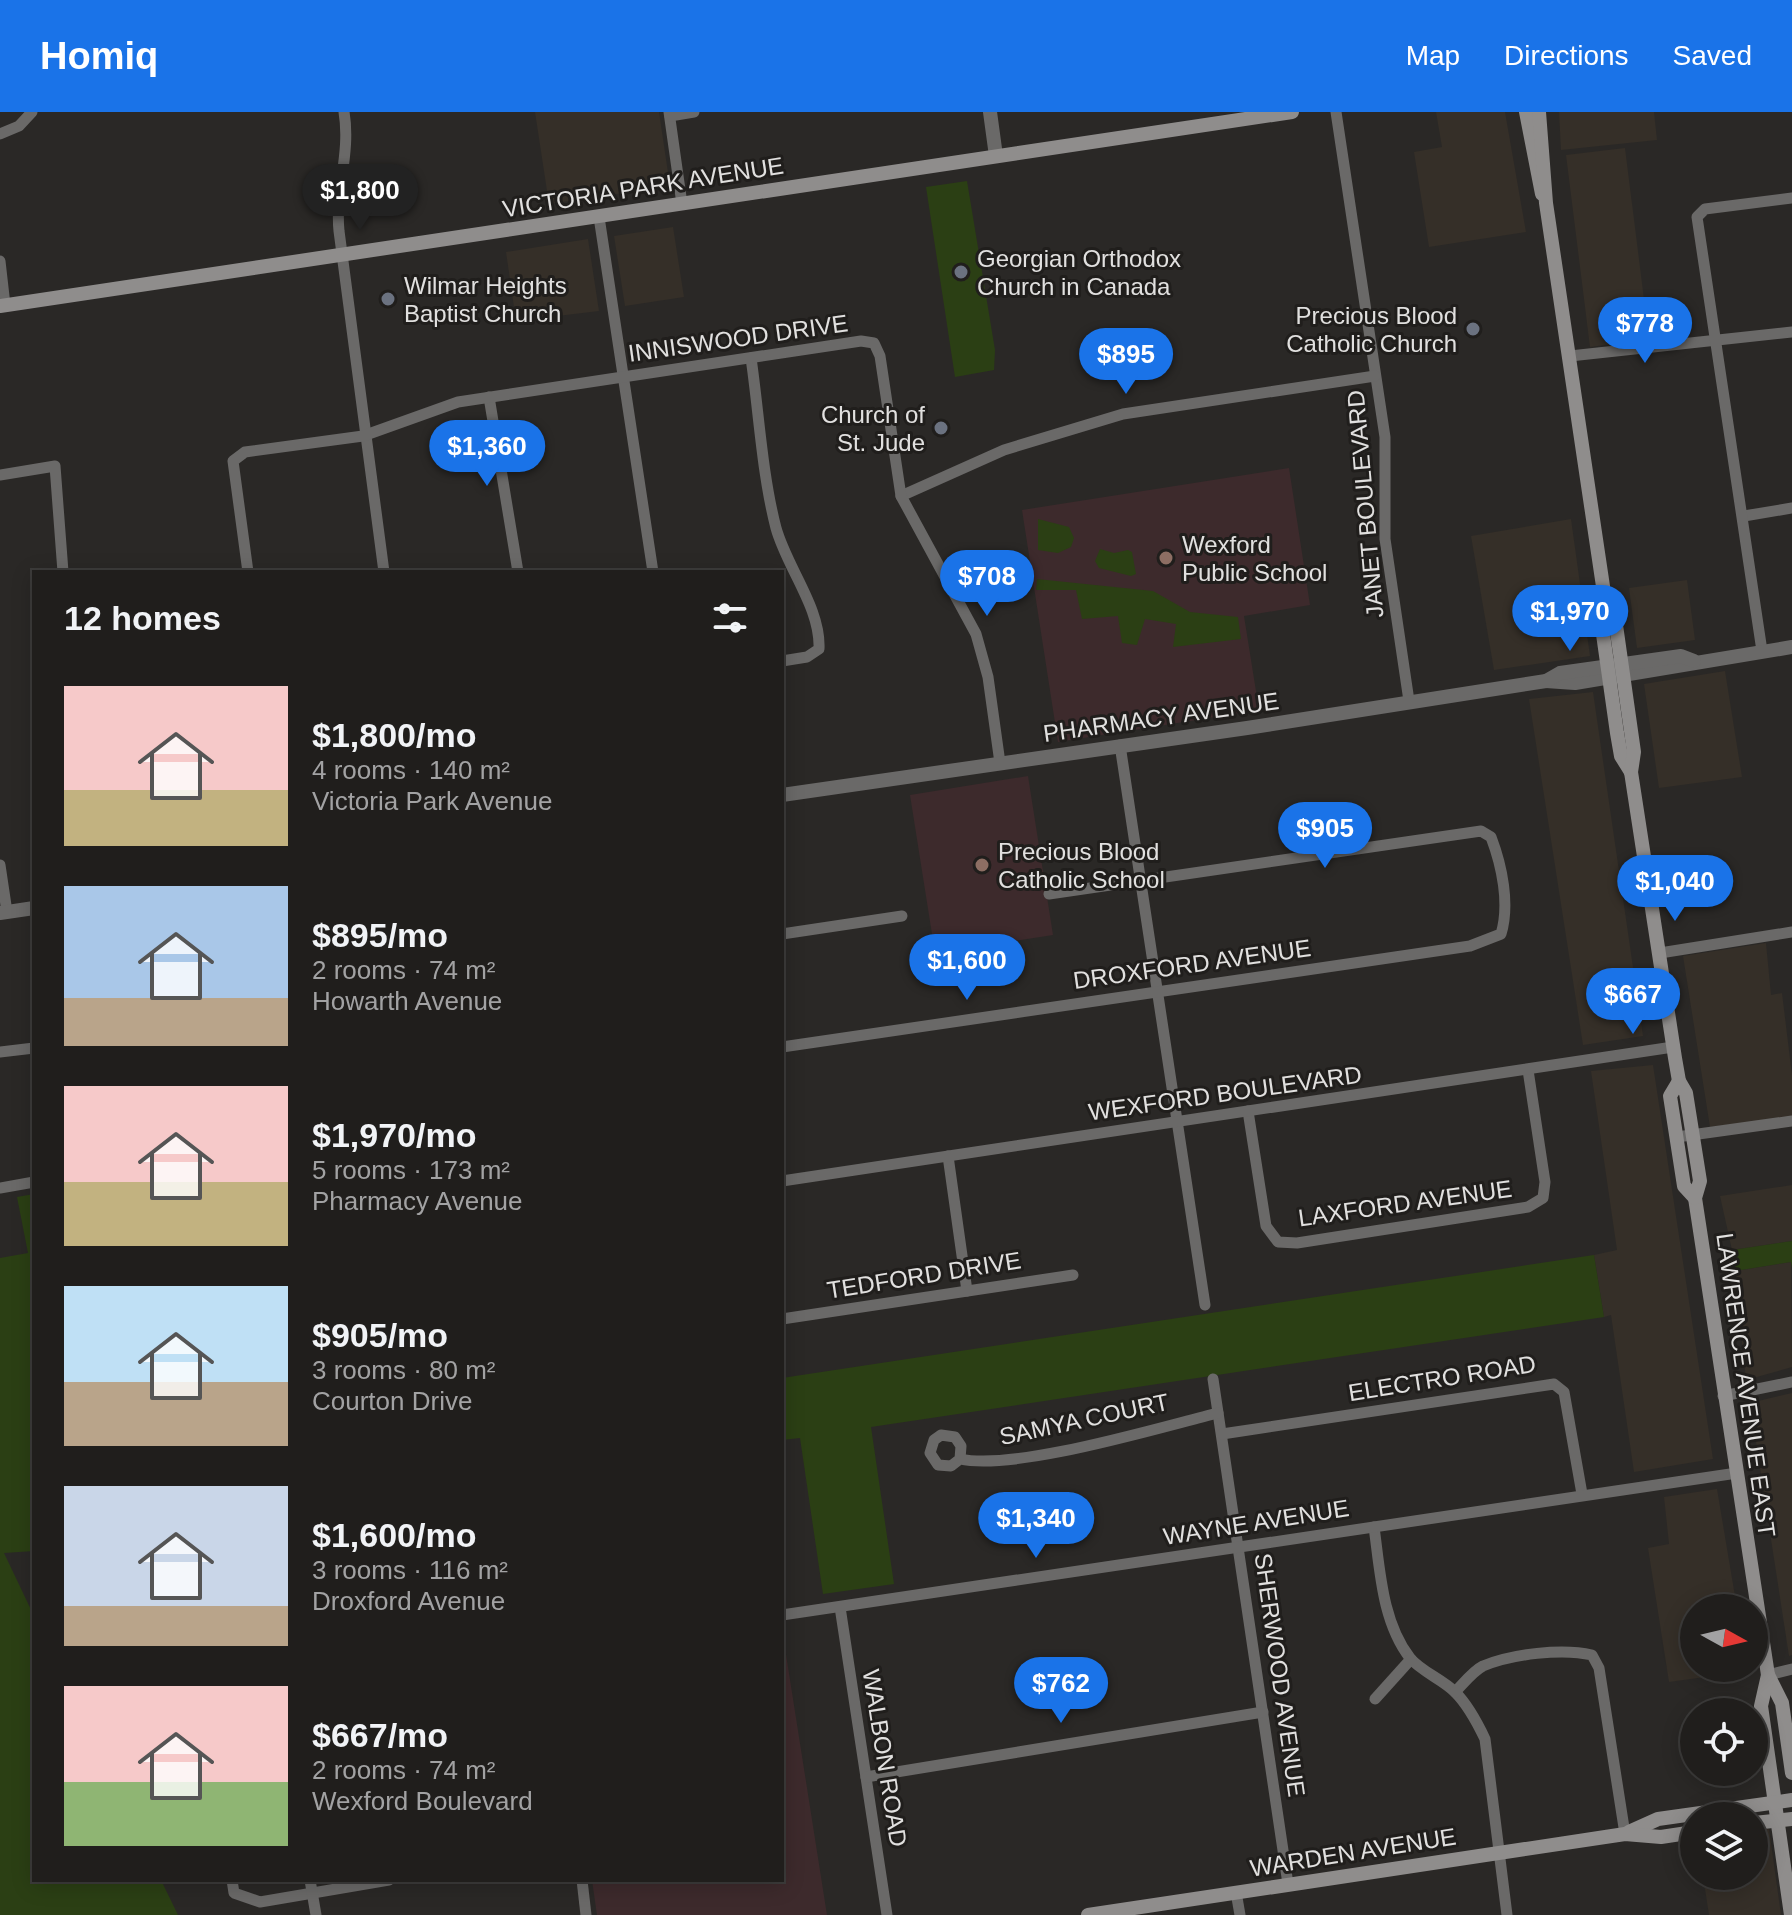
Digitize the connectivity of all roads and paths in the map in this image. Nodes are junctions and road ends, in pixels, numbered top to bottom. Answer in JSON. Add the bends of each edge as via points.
{"nodes":[{"id":1,"x":32,"y":112,"type":"edge"},
{"id":2,"x":344,"y":112,"type":"edge"},
{"id":3,"x":694,"y":112,"type":"edge"},
{"id":4,"x":990,"y":112,"type":"edge"},
{"id":5,"x":1292,"y":112,"type":"edge"},
{"id":6,"x":1336,"y":112,"type":"edge"},
{"id":7,"x":1526,"y":112,"type":"edge"},
{"id":8,"x":1539,"y":112,"type":"edge"},
{"id":9,"x":670,"y":114,"type":"edge"},
{"id":10,"x":0,"y":134,"type":"edge"},
{"id":11,"x":996,"y":156,"type":"junction"},
{"id":12,"x":1792,"y":198,"type":"edge"},
{"id":13,"x":1546,"y":203,"type":"junction"},
{"id":14,"x":682,"y":204,"type":"junction"},
{"id":15,"x":599,"y":217,"type":"junction"},
{"id":16,"x":342,"y":254,"type":"junction"},
{"id":17,"x":0,"y":261,"type":"edge"},
{"id":18,"x":3,"y":306,"type":"edge"},
{"id":19,"x":1792,"y":332,"type":"edge"},
{"id":20,"x":1717,"y":340,"type":"junction"},
{"id":21,"x":1570,"y":356,"type":"junction"},
{"id":22,"x":751,"y":358,"type":"junction"},
{"id":23,"x":1375,"y":376,"type":"junction"},
{"id":24,"x":623,"y":377,"type":"junction"},
{"id":25,"x":489,"y":397,"type":"junction"},
{"id":26,"x":363,"y":436,"type":"junction"},
{"id":27,"x":0,"y":475,"type":"edge"},
{"id":28,"x":901,"y":496,"type":"junction"},
{"id":29,"x":1792,"y":508,"type":"edge"},
{"id":30,"x":1744,"y":516,"type":"junction"},
{"id":31,"x":63,"y":570,"type":"edge"},
{"id":32,"x":248,"y":570,"type":"edge"},
{"id":33,"x":384,"y":570,"type":"edge"},
{"id":34,"x":518,"y":570,"type":"edge"},
{"id":35,"x":653,"y":570,"type":"edge"},
{"id":36,"x":1792,"y":647,"type":"edge"},
{"id":37,"x":1762,"y":651,"type":"junction"},
{"id":38,"x":784,"y":661,"type":"edge"},
{"id":39,"x":1616,"y":672,"type":"junction"},
{"id":40,"x":1409,"y":701,"type":"junction"},
{"id":41,"x":1120,"y":745,"type":"junction"},
{"id":42,"x":1000,"y":763,"type":"junction"},
{"id":43,"x":784,"y":795,"type":"edge"},
{"id":44,"x":0,"y":865,"type":"edge"},
{"id":45,"x":1141,"y":880,"type":"junction"},
{"id":46,"x":1049,"y":894,"type":"dead end"},
{"id":47,"x":32,"y":908,"type":"edge"},
{"id":48,"x":3,"y":912,"type":"edge"},
{"id":49,"x":902,"y":916,"type":"dead end"},
{"id":50,"x":1792,"y":932,"type":"edge"},
{"id":51,"x":784,"y":934,"type":"edge"},
{"id":52,"x":1660,"y":953,"type":"junction"},
{"id":53,"x":1158,"y":991,"type":"junction"},
{"id":54,"x":784,"y":1047,"type":"edge"},
{"id":55,"x":1673,"y":1047,"type":"junction"},
{"id":56,"x":32,"y":1048,"type":"edge"},
{"id":57,"x":0,"y":1052,"type":"edge"},
{"id":58,"x":1528,"y":1070,"type":"junction"},
{"id":59,"x":1679,"y":1081,"type":"junction"},
{"id":60,"x":1248,"y":1111,"type":"junction"},
{"id":61,"x":1792,"y":1121,"type":"edge"},
{"id":62,"x":1177,"y":1122,"type":"junction"},
{"id":63,"x":1693,"y":1134,"type":"junction"},
{"id":64,"x":1677,"y":1137,"type":"junction"},
{"id":65,"x":948,"y":1156,"type":"junction"},
{"id":66,"x":784,"y":1181,"type":"edge"},
{"id":67,"x":32,"y":1182,"type":"edge"},
{"id":68,"x":0,"y":1188,"type":"edge"},
{"id":69,"x":1695,"y":1198,"type":"junction"},
{"id":70,"x":1073,"y":1275,"type":"dead end"},
{"id":71,"x":967,"y":1291,"type":"junction"},
{"id":72,"x":1205,"y":1305,"type":"dead end"},
{"id":73,"x":784,"y":1319,"type":"edge"},
{"id":74,"x":1213,"y":1379,"type":"dead end"},
{"id":75,"x":1792,"y":1382,"type":"edge"},
{"id":76,"x":1723,"y":1396,"type":"junction"},
{"id":77,"x":1218,"y":1413,"type":"junction"},
{"id":78,"x":1222,"y":1434,"type":"junction"},
{"id":79,"x":960,"y":1459,"type":"dead end"},
{"id":80,"x":1737,"y":1473,"type":"junction"},
{"id":81,"x":1582,"y":1494,"type":"junction"},
{"id":82,"x":1374,"y":1527,"type":"junction"},
{"id":83,"x":1239,"y":1547,"type":"junction"},
{"id":84,"x":1756,"y":1594,"type":"edge"},
{"id":85,"x":840,"y":1607,"type":"junction"},
{"id":86,"x":784,"y":1615,"type":"edge"},
{"id":87,"x":1411,"y":1659,"type":"junction"},
{"id":88,"x":1792,"y":1669,"type":"edge"},
{"id":89,"x":1768,"y":1675,"type":"joint"},
{"id":90,"x":1766,"y":1682,"type":"edge"},
{"id":91,"x":1455,"y":1692,"type":"junction"},
{"id":92,"x":1375,"y":1699,"type":"dead end"},
{"id":93,"x":1263,"y":1712,"type":"junction"},
{"id":94,"x":1792,"y":1773,"type":"edge"},
{"id":95,"x":866,"y":1777,"type":"junction"},
{"id":96,"x":1792,"y":1800,"type":"edge"},
{"id":97,"x":1774,"y":1803,"type":"junction"},
{"id":98,"x":1785,"y":1820,"type":"edge"},
{"id":99,"x":1625,"y":1834,"type":"junction"},
{"id":100,"x":1680,"y":1834,"type":"edge"},
{"id":101,"x":1499,"y":1852,"type":"junction"},
{"id":102,"x":232,"y":1882,"type":"edge"},
{"id":103,"x":363,"y":1882,"type":"edge"},
{"id":104,"x":582,"y":1882,"type":"edge"},
{"id":105,"x":1288,"y":1884,"type":"junction"},
{"id":106,"x":311,"y":1886,"type":"edge"},
{"id":107,"x":1236,"y":1892,"type":"junction"},
{"id":108,"x":316,"y":1915,"type":"edge"},
{"id":109,"x":586,"y":1915,"type":"edge"},
{"id":110,"x":887,"y":1915,"type":"edge"},
{"id":111,"x":1088,"y":1915,"type":"edge"},
{"id":112,"x":1240,"y":1915,"type":"edge"},
{"id":113,"x":1507,"y":1915,"type":"edge"},
{"id":114,"x":1791,"y":1915,"type":"edge"}],
"edges":[{"from":1,"to":10,"type":"street","via":[[19,126]]},
{"from":2,"to":16,"type":"street","via":[[347,138],[337,211]]},
{"from":3,"to":9,"type":"street"},
{"from":4,"to":11,"type":"street"},
{"from":5,"to":11,"type":"main road","name":"VICTORIA PARK AVENUE"},
{"from":6,"to":23,"type":"street","name":"JANET BOULEVARD"},
{"from":7,"to":13,"type":"main road","name":"LAWRENCE AVENUE EAST","via":[[1537,182]]},
{"from":8,"to":13,"type":"main road","name":"LAWRENCE AVENUE EAST"},
{"from":9,"to":14,"type":"street"},
{"from":11,"to":14,"type":"main road","name":"VICTORIA PARK AVENUE"},
{"from":12,"to":20,"type":"street","via":[[1698,213]]},
{"from":13,"to":21,"type":"main road","name":"LAWRENCE AVENUE EAST"},
{"from":14,"to":15,"type":"main road","name":"VICTORIA PARK AVENUE"},
{"from":15,"to":16,"type":"main road","name":"VICTORIA PARK AVENUE"},
{"from":15,"to":24,"type":"street"},
{"from":16,"to":18,"type":"main road","name":"VICTORIA PARK AVENUE"},
{"from":16,"to":26,"type":"street"},
{"from":17,"to":18,"type":"street"},
{"from":19,"to":20,"type":"street"},
{"from":20,"to":21,"type":"street"},
{"from":20,"to":30,"type":"street"},
{"from":21,"to":39,"type":"main road","name":"LAWRENCE AVENUE EAST","via":[[1604,593],[1613,604]]},
{"from":22,"to":24,"type":"street","name":"INNISWOOD DRIVE"},
{"from":22,"to":28,"type":"street","name":"INNISWOOD DRIVE","via":[[874,343]]},
{"from":22,"to":38,"type":"street","via":[[776,528],[820,629],[819,649]]},
{"from":23,"to":28,"type":"street","via":[[1123,414],[1004,450]]},
{"from":23,"to":40,"type":"street","name":"JANET BOULEVARD","via":[[1385,437],[1385,539]]},
{"from":24,"to":25,"type":"street","name":"INNISWOOD DRIVE"},
{"from":24,"to":35,"type":"street"},
{"from":25,"to":26,"type":"street","name":"INNISWOOD DRIVE","via":[[458,402]]},
{"from":25,"to":34,"type":"street"},
{"from":26,"to":32,"type":"street","name":"INNISWOOD DRIVE","via":[[245,452],[233,461]]},
{"from":26,"to":33,"type":"street"},
{"from":27,"to":31,"type":"street","via":[[55,466]]},
{"from":28,"to":42,"type":"street","name":"INNISWOOD DRIVE","via":[[976,634]]},
{"from":29,"to":30,"type":"street"},
{"from":30,"to":37,"type":"street"},
{"from":36,"to":37,"type":"street","name":"PHARMACY AVENUE"},
{"from":37,"to":39,"type":"street","name":"PHARMACY AVENUE","via":[[1694,661],[1682,668]]},
{"from":39,"to":40,"type":"street","name":"PHARMACY AVENUE","via":[[1562,685],[1546,681]]},
{"from":39,"to":52,"type":"main road","name":"LAWRENCE AVENUE EAST","via":[[1634,752],[1631,772]]},
{"from":40,"to":41,"type":"street","name":"PHARMACY AVENUE"},
{"from":41,"to":42,"type":"street","name":"PHARMACY AVENUE"},
{"from":41,"to":45,"type":"street"},
{"from":42,"to":43,"type":"street","name":"PHARMACY AVENUE"},
{"from":44,"to":48,"type":"street"},
{"from":45,"to":46,"type":"street"},
{"from":45,"to":53,"type":"street"},
{"from":45,"to":53,"type":"street","name":"DROXFORD AVENUE","via":[[1481,831],[1491,837],[1507,914],[1501,934],[1470,946]]},
{"from":47,"to":48,"type":"street"},
{"from":49,"to":51,"type":"street"},
{"from":50,"to":52,"type":"street"},
{"from":52,"to":55,"type":"main road","name":"LAWRENCE AVENUE EAST"},
{"from":53,"to":54,"type":"street","name":"DROXFORD AVENUE"},
{"from":53,"to":62,"type":"street"},
{"from":55,"to":58,"type":"street","name":"WEXFORD BOULEVARD"},
{"from":55,"to":59,"type":"main road","name":"LAWRENCE AVENUE EAST"},
{"from":56,"to":57,"type":"street"},
{"from":58,"to":60,"type":"street","name":"WEXFORD BOULEVARD"},
{"from":58,"to":60,"type":"street","name":"LAXFORD AVENUE","via":[[1543,1198],[1528,1207],[1297,1243],[1278,1242],[1266,1226]]},
{"from":59,"to":63,"type":"main road","name":"LAWRENCE AVENUE EAST"},
{"from":59,"to":64,"type":"main road","name":"LAWRENCE AVENUE EAST","via":[[1670,1096]]},
{"from":60,"to":62,"type":"street","name":"WEXFORD BOULEVARD"},
{"from":61,"to":63,"type":"street"},
{"from":62,"to":65,"type":"street","name":"WEXFORD BOULEVARD"},
{"from":62,"to":72,"type":"street"},
{"from":63,"to":64,"type":"street"},
{"from":63,"to":69,"type":"main road","name":"LAWRENCE AVENUE EAST","via":[[1700,1181]]},
{"from":64,"to":69,"type":"main road","name":"LAWRENCE AVENUE EAST","via":[[1684,1186]]},
{"from":65,"to":66,"type":"street","name":"WEXFORD BOULEVARD"},
{"from":65,"to":71,"type":"street"},
{"from":67,"to":68,"type":"street"},
{"from":69,"to":76,"type":"main road","name":"LAWRENCE AVENUE EAST"},
{"from":70,"to":71,"type":"street","name":"TEDFORD DRIVE"},
{"from":71,"to":73,"type":"street","name":"TEDFORD DRIVE"},
{"from":74,"to":77,"type":"street","name":"SHERWOOD AVENUE"},
{"from":75,"to":76,"type":"street"},
{"from":76,"to":80,"type":"main road","name":"LAWRENCE AVENUE EAST"},
{"from":77,"to":78,"type":"street","name":"SHERWOOD AVENUE"},
{"from":77,"to":79,"type":"street","name":"SAMYA COURT","via":[[1063,1450],[976,1463]]},
{"from":78,"to":81,"type":"street","name":"ELECTRO ROAD","via":[[1554,1384],[1564,1392]]},
{"from":78,"to":83,"type":"street","name":"SHERWOOD AVENUE"},
{"from":80,"to":81,"type":"street","name":"WAYNE AVENUE"},
{"from":80,"to":84,"type":"main road","name":"LAWRENCE AVENUE EAST"},
{"from":81,"to":82,"type":"street","name":"WAYNE AVENUE"},
{"from":82,"to":83,"type":"street","name":"WAYNE AVENUE"},
{"from":82,"to":87,"type":"street","via":[[1390,1622]]},
{"from":83,"to":85,"type":"street","name":"WAYNE AVENUE"},
{"from":83,"to":93,"type":"street","name":"SHERWOOD AVENUE"},
{"from":85,"to":86,"type":"street","name":"WAYNE AVENUE"},
{"from":85,"to":95,"type":"street","name":"WALBON ROAD"},
{"from":87,"to":91,"type":"street"},
{"from":87,"to":92,"type":"street"},
{"from":88,"to":89,"type":"street"},
{"from":89,"to":94,"type":"main road","name":"LAWRENCE AVENUE EAST","via":[[1782,1703]]},
{"from":90,"to":97,"type":"main road","name":"LAWRENCE AVENUE EAST","via":[[1761,1706]]},
{"from":91,"to":99,"type":"street","via":[[1480,1667],[1506,1659],[1592,1655],[1599,1668]]},
{"from":91,"to":101,"type":"street","via":[[1485,1739]]},
{"from":93,"to":95,"type":"street"},
{"from":93,"to":105,"type":"street","name":"SHERWOOD AVENUE"},
{"from":95,"to":110,"type":"street","name":"WALBON ROAD"},
{"from":96,"to":97,"type":"main road","name":"WARDEN AVENUE"},
{"from":97,"to":98,"type":"main road","name":"LAWRENCE AVENUE EAST"},
{"from":97,"to":99,"type":"main road","name":"WARDEN AVENUE","via":[[1658,1819]]},
{"from":98,"to":114,"type":"main road","name":"LAWRENCE AVENUE EAST"},
{"from":99,"to":100,"type":"main road","name":"WARDEN AVENUE"},
{"from":99,"to":101,"type":"main road","name":"WARDEN AVENUE"},
{"from":101,"to":105,"type":"main road","name":"WARDEN AVENUE"},
{"from":101,"to":113,"type":"street"},
{"from":102,"to":106,"type":"street","via":[[234,1893],[260,1902]]},
{"from":103,"to":106,"type":"street"},
{"from":104,"to":109,"type":"street"},
{"from":105,"to":107,"type":"main road","name":"WARDEN AVENUE"},
{"from":106,"to":108,"type":"street"},
{"from":107,"to":111,"type":"main road","name":"WARDEN AVENUE"},
{"from":107,"to":112,"type":"street"}]}
